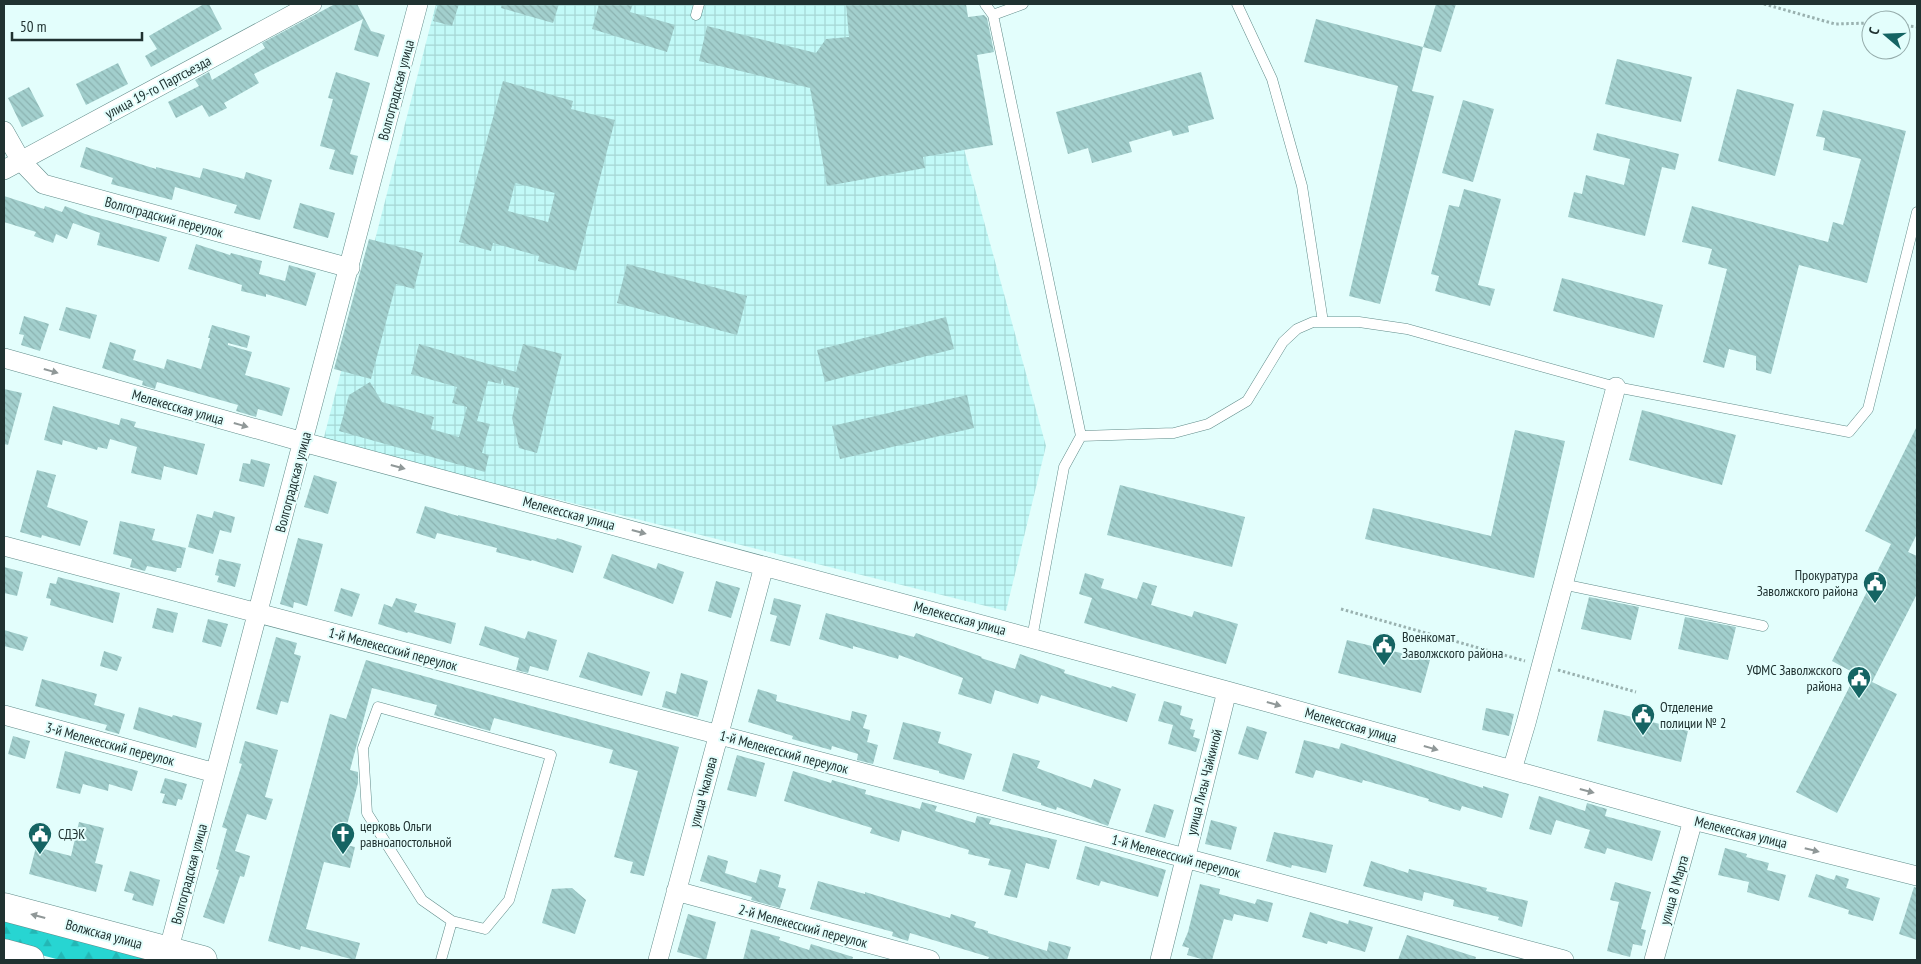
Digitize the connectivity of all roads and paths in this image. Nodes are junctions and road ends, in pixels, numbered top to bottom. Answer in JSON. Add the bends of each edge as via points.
{"nodes":[{"id":1,"x":312,"y":4,"type":"edge"},
{"id":2,"x":418,"y":4,"type":"edge"},
{"id":3,"x":699,"y":4,"type":"edge"},
{"id":4,"x":985,"y":4,"type":"edge"},
{"id":5,"x":1023,"y":4,"type":"edge"},
{"id":6,"x":1237,"y":4,"type":"edge"},
{"id":7,"x":1764,"y":4,"type":"edge"},
{"id":8,"x":696,"y":15,"type":"dead end"},
{"id":9,"x":993,"y":15,"type":"junction"},
{"id":10,"x":1861,"y":23,"type":"edge"},
{"id":11,"x":4,"y":131,"type":"edge"},
{"id":12,"x":21,"y":161,"type":"junction"},
{"id":13,"x":4,"y":170,"type":"edge"},
{"id":14,"x":1917,"y":212,"type":"edge"},
{"id":15,"x":350,"y":268,"type":"junction"},
{"id":16,"x":1323,"y":322,"type":"junction"},
{"id":17,"x":4,"y":358,"type":"edge"},
{"id":18,"x":1616,"y":387,"type":"junction"},
{"id":19,"x":1081,"y":436,"type":"junction"},
{"id":20,"x":303,"y":442,"type":"junction"},
{"id":21,"x":4,"y":546,"type":"edge"},
{"id":22,"x":764,"y":566,"type":"junction"},
{"id":23,"x":1562,"y":584,"type":"junction"},
{"id":24,"x":1341,"y":609,"type":"dead end"},
{"id":25,"x":258,"y":613,"type":"junction"},
{"id":26,"x":1763,"y":626,"type":"dead end"},
{"id":27,"x":1032,"y":638,"type":"junction"},
{"id":28,"x":1542,"y":665,"type":"junction"},
{"id":29,"x":1227,"y":691,"type":"junction"},
{"id":30,"x":1636,"y":692,"type":"dead end"},
{"id":31,"x":4,"y":715,"type":"edge"},
{"id":32,"x":718,"y":735,"type":"junction"},
{"id":33,"x":1512,"y":770,"type":"junction"},
{"id":34,"x":215,"y":774,"type":"junction"},
{"id":35,"x":1694,"y":820,"type":"junction"},
{"id":36,"x":1185,"y":858,"type":"junction"},
{"id":37,"x":1917,"y":876,"type":"edge"},
{"id":38,"x":676,"y":891,"type":"junction"},
{"id":39,"x":4,"y":907,"type":"edge"},
{"id":40,"x":452,"y":921,"type":"junction"},
{"id":41,"x":4,"y":953,"type":"edge"},
{"id":42,"x":167,"y":956,"type":"edge"},
{"id":43,"x":30,"y":960,"type":"edge"},
{"id":44,"x":203,"y":960,"type":"edge"},
{"id":45,"x":441,"y":960,"type":"edge"},
{"id":46,"x":658,"y":960,"type":"edge"},
{"id":47,"x":930,"y":960,"type":"edge"},
{"id":48,"x":1160,"y":960,"type":"edge"},
{"id":49,"x":1564,"y":960,"type":"edge"},
{"id":50,"x":1654,"y":960,"type":"edge"}],
"edges":[{"from":1,"to":12,"type":"street","name":"улица 19-го Партсъезда"},
{"from":2,"to":15,"type":"street","name":"Волгоградская улица"},
{"from":3,"to":8,"type":"lane"},
{"from":4,"to":9,"type":"lane"},
{"from":5,"to":9,"type":"lane"},
{"from":6,"to":16,"type":"lane","via":[[1272,79],[1302,186]]},
{"from":7,"to":10,"type":"path","via":[[1835,24]]},
{"from":9,"to":19,"type":"lane"},
{"from":11,"to":12,"type":"street","name":"Волгоградский переулок"},
{"from":12,"to":13,"type":"street","name":"улица 19-го Партсъезда"},
{"from":12,"to":15,"type":"street","name":"Волгоградский переулок","via":[[43,184]]},
{"from":14,"to":18,"type":"lane","via":[[1868,409],[1849,432]]},
{"from":15,"to":20,"type":"street","name":"Волгоградская улица"},
{"from":16,"to":18,"type":"lane","via":[[1359,322],[1407,329]]},
{"from":16,"to":19,"type":"lane","via":[[1313,322],[1297,329],[1283,342],[1247,401],[1208,424],[1174,433]]},
{"from":17,"to":20,"type":"street","name":"Мелекесская улица","one_way":true},
{"from":18,"to":23,"type":"street"},
{"from":19,"to":27,"type":"lane","via":[[1064,467]]},
{"from":20,"to":22,"type":"street","name":"Мелекесская улица","one_way":true},
{"from":20,"to":25,"type":"street","name":"Волгоградская улица"},
{"from":21,"to":25,"type":"street","name":"1-й Мелекесский переулок"},
{"from":22,"to":27,"type":"street","name":"Мелекесская улица"},
{"from":22,"to":32,"type":"street","name":"улица Чкалова"},
{"from":23,"to":26,"type":"lane"},
{"from":23,"to":28,"type":"street"},
{"from":24,"to":28,"type":"path"},
{"from":25,"to":32,"type":"street","name":"1-й Мелекесский переулок"},
{"from":25,"to":34,"type":"street","name":"Волгоградская улица"},
{"from":27,"to":29,"type":"street","name":"Мелекесская улица"},
{"from":28,"to":30,"type":"path"},
{"from":28,"to":33,"type":"street"},
{"from":29,"to":33,"type":"street","name":"Мелекесская улица","one_way":true},
{"from":29,"to":36,"type":"street","name":"улица Лизы Чайкиной"},
{"from":31,"to":34,"type":"street","name":"3-й Мелекесский переулок"},
{"from":32,"to":36,"type":"street","name":"1-й Мелекесский переулок"},
{"from":32,"to":38,"type":"street","name":"улица Чкалова"},
{"from":33,"to":35,"type":"street","name":"Мелекесская улица","one_way":true},
{"from":34,"to":42,"type":"street","name":"Волгоградская улица"},
{"from":35,"to":37,"type":"street","name":"Мелекесская улица","one_way":true},
{"from":35,"to":50,"type":"street","name":"улица 8 Марта"},
{"from":36,"to":48,"type":"street","name":"улица Лизы Чайкиной"},
{"from":36,"to":49,"type":"street","name":"1-й Мелекесский переулок"},
{"from":38,"to":46,"type":"street","name":"улица Чкалова"},
{"from":38,"to":47,"type":"street","name":"2-й Мелекесский переулок"},
{"from":42,"to":39,"type":"main road","name":"Волжская улица","one_way":true},
{"from":40,"to":40,"type":"lane","via":[[422,900],[367,813],[363,748],[378,707],[552,755],[509,900],[485,929]]},
{"from":40,"to":45,"type":"lane"},
{"from":41,"to":43,"type":"main road"},
{"from":42,"to":44,"type":"main road","name":"Волжская улица"}]}
